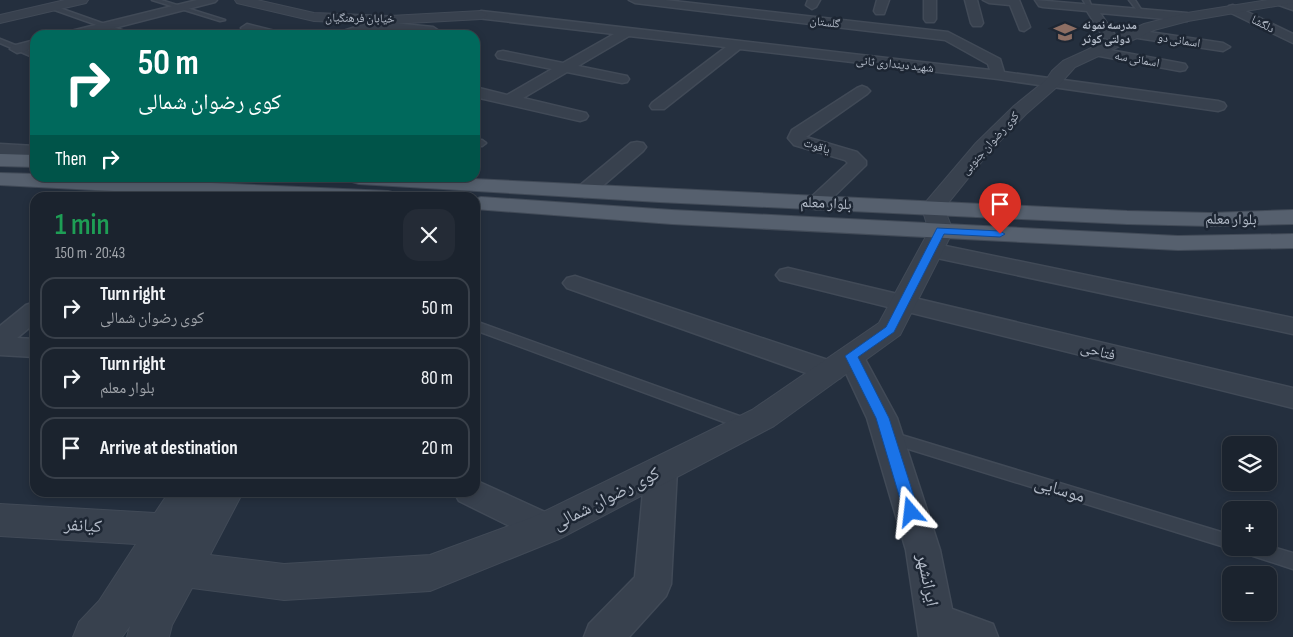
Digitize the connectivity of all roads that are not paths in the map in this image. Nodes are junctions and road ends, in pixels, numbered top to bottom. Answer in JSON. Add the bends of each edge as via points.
{"nodes":[{"id":1,"x":155,"y":0,"type":"edge"},
{"id":2,"x":210,"y":0,"type":"edge"},
{"id":3,"x":241,"y":0,"type":"edge"},
{"id":4,"x":491,"y":0,"type":"edge"},
{"id":5,"x":636,"y":0,"type":"edge"},
{"id":6,"x":930,"y":0,"type":"edge"},
{"id":7,"x":970,"y":0,"type":"edge"},
{"id":8,"x":989,"y":0,"type":"edge"},
{"id":9,"x":1132,"y":0,"type":"edge"},
{"id":10,"x":1010,"y":1,"type":"edge"},
{"id":11,"x":76,"y":2,"type":"edge"},
{"id":12,"x":1046,"y":3,"type":"edge"},
{"id":13,"x":1288,"y":3,"type":"edge"},
{"id":14,"x":53,"y":4,"type":"edge"},
{"id":15,"x":672,"y":4,"type":"junction"},
{"id":16,"x":1089,"y":4,"type":"edge"},
{"id":17,"x":180,"y":8,"type":"junction"},
{"id":18,"x":1233,"y":9,"type":"junction"},
{"id":19,"x":1191,"y":12,"type":"junction"},
{"id":20,"x":1142,"y":13,"type":"junction"},
{"id":21,"x":656,"y":14,"type":"dead end"},
{"id":22,"x":481,"y":15,"type":"junction"},
{"id":23,"x":0,"y":18,"type":"edge"},
{"id":24,"x":930,"y":19,"type":"dead end"},
{"id":25,"x":222,"y":20,"type":"dead end"},
{"id":26,"x":390,"y":20,"type":"junction"},
{"id":27,"x":644,"y":21,"type":"dead end"},
{"id":28,"x":811,"y":21,"type":"junction"},
{"id":29,"x":1062,"y":22,"type":"dead end"},
{"id":30,"x":976,"y":23,"type":"dead end"},
{"id":31,"x":375,"y":25,"type":"junction"},
{"id":32,"x":106,"y":26,"type":"junction"},
{"id":33,"x":1024,"y":27,"type":"dead end"},
{"id":34,"x":1149,"y":27,"type":"junction"},
{"id":35,"x":247,"y":28,"type":"dead end"},
{"id":36,"x":473,"y":28,"type":"dead end"},
{"id":37,"x":776,"y":29,"type":"dead end"},
{"id":38,"x":91,"y":30,"type":"edge"},
{"id":39,"x":117,"y":30,"type":"edge"},
{"id":40,"x":255,"y":30,"type":"edge"},
{"id":41,"x":360,"y":30,"type":"edge"},
{"id":42,"x":423,"y":30,"type":"edge"},
{"id":43,"x":626,"y":33,"type":"junction"},
{"id":44,"x":758,"y":33,"type":"dead end"},
{"id":45,"x":1136,"y":34,"type":"junction"},
{"id":46,"x":1109,"y":35,"type":"dead end"},
{"id":47,"x":1204,"y":36,"type":"dead end"},
{"id":48,"x":1293,"y":39,"type":"edge"},
{"id":49,"x":0,"y":41,"type":"edge"},
{"id":50,"x":713,"y":43,"type":"junction"},
{"id":51,"x":30,"y":45,"type":"edge"},
{"id":52,"x":736,"y":46,"type":"junction"},
{"id":53,"x":1223,"y":47,"type":"dead end"},
{"id":54,"x":17,"y":49,"type":"junction"},
{"id":55,"x":1094,"y":51,"type":"junction"},
{"id":56,"x":30,"y":54,"type":"edge"},
{"id":57,"x":503,"y":55,"type":"dead end"},
{"id":58,"x":1180,"y":67,"type":"dead end"},
{"id":59,"x":562,"y":68,"type":"junction"},
{"id":60,"x":998,"y":75,"type":"junction"},
{"id":61,"x":622,"y":79,"type":"dead end"},
{"id":62,"x":1052,"y":83,"type":"junction"},
{"id":63,"x":862,"y":91,"type":"dead end"},
{"id":64,"x":480,"y":93,"type":"edge"},
{"id":65,"x":510,"y":100,"type":"junction"},
{"id":66,"x":658,"y":106,"type":"dead end"},
{"id":67,"x":1218,"y":106,"type":"dead end"},
{"id":68,"x":580,"y":116,"type":"dead end"},
{"id":69,"x":637,"y":147,"type":"dead end"},
{"id":70,"x":0,"y":150,"type":"edge"},
{"id":71,"x":30,"y":151,"type":"edge"},
{"id":72,"x":0,"y":160,"type":"edge"},
{"id":73,"x":30,"y":160,"type":"edge"},
{"id":74,"x":0,"y":179,"type":"edge"},
{"id":75,"x":30,"y":180,"type":"edge"},
{"id":76,"x":96,"y":182,"type":"edge"},
{"id":77,"x":367,"y":182,"type":"edge"},
{"id":78,"x":385,"y":191,"type":"edge"},
{"id":79,"x":585,"y":191,"type":"junction"},
{"id":80,"x":480,"y":203,"type":"edge"},
{"id":81,"x":816,"y":203,"type":"junction"},
{"id":82,"x":1293,"y":218,"type":"edge"},
{"id":83,"x":935,"y":230,"type":"junction"},
{"id":84,"x":1293,"y":242,"type":"edge"},
{"id":85,"x":788,"y":275,"type":"dead end"},
{"id":86,"x":575,"y":283,"type":"dead end"},
{"id":87,"x":903,"y":304,"type":"junction"},
{"id":88,"x":30,"y":314,"type":"edge"},
{"id":89,"x":1293,"y":326,"type":"edge"},
{"id":90,"x":480,"y":327,"type":"edge"},
{"id":91,"x":0,"y":339,"type":"edge"},
{"id":92,"x":0,"y":346,"type":"edge"},
{"id":93,"x":30,"y":348,"type":"edge"},
{"id":94,"x":840,"y":364,"type":"junction"},
{"id":95,"x":1293,"y":398,"type":"edge"},
{"id":96,"x":748,"y":425,"type":"junction"},
{"id":97,"x":888,"y":437,"type":"junction"},
{"id":98,"x":661,"y":470,"type":"junction"},
{"id":99,"x":185,"y":497,"type":"edge"},
{"id":100,"x":221,"y":497,"type":"edge"},
{"id":101,"x":480,"y":497,"type":"edge"},
{"id":102,"x":0,"y":520,"type":"edge"},
{"id":103,"x":546,"y":528,"type":"junction"},
{"id":104,"x":165,"y":530,"type":"junction"},
{"id":105,"x":1222,"y":539,"type":"edge"},
{"id":106,"x":1276,"y":556,"type":"edge"},
{"id":107,"x":1293,"y":561,"type":"edge"},
{"id":108,"x":181,"y":569,"type":"junction"},
{"id":109,"x":937,"y":629,"type":"edge"},
{"id":110,"x":94,"y":637,"type":"edge"},
{"id":111,"x":148,"y":637,"type":"edge"},
{"id":112,"x":603,"y":637,"type":"edge"},
{"id":113,"x":979,"y":637,"type":"edge"}],
"edges":[{"from":1,"to":17,"type":"lane"},
{"from":2,"to":17,"type":"street"},
{"from":3,"to":26,"type":"street","name":"خیابان فرهنگیان","via":[[314,17]]},
{"from":4,"to":22,"type":"street"},
{"from":5,"to":15,"type":"street","name":"گلستان"},
{"from":6,"to":24,"type":"street"},
{"from":7,"to":30,"type":"street"},
{"from":8,"to":10,"type":"street"},
{"from":9,"to":20,"type":"lane"},
{"from":10,"to":33,"type":"street"},
{"from":11,"to":14,"type":"street"},
{"from":12,"to":16,"type":"street"},
{"from":12,"to":29,"type":"street"},
{"from":13,"to":18,"type":"street"},
{"from":14,"to":23,"type":"street"},
{"from":14,"to":32,"type":"lane"},
{"from":15,"to":21,"type":"street"},
{"from":15,"to":28,"type":"street","name":"گلستان"},
{"from":16,"to":20,"type":"street"},
{"from":16,"to":46,"type":"street"},
{"from":17,"to":25,"type":"lane"},
{"from":17,"to":32,"type":"street"},
{"from":18,"to":19,"type":"street"},
{"from":18,"to":48,"type":"street","name":"دلگشا"},
{"from":19,"to":20,"type":"street"},
{"from":19,"to":34,"type":"street"},
{"from":22,"to":26,"type":"street","name":"خیابان فرهنگیان"},
{"from":22,"to":36,"type":"street"},
{"from":22,"to":43,"type":"street","name":"شهید دینداری ثانی"},
{"from":26,"to":31,"type":"street"},
{"from":27,"to":43,"type":"street"},
{"from":28,"to":37,"type":"street"},
{"from":28,"to":60,"type":"street","name":"گلستان","via":[[948,36],[995,62]]},
{"from":31,"to":41,"type":"street"},
{"from":31,"to":42,"type":"street"},
{"from":32,"to":38,"type":"street"},
{"from":32,"to":39,"type":"lane"},
{"from":34,"to":45,"type":"street"},
{"from":34,"to":47,"type":"street"},
{"from":35,"to":40,"type":"street"},
{"from":43,"to":50,"type":"street","name":"شهید دینداری ثانی"},
{"from":43,"to":59,"type":"street"},
{"from":44,"to":50,"type":"street"},
{"from":45,"to":53,"type":"street","name":"اسمانی دو"},
{"from":45,"to":55,"type":"street"},
{"from":49,"to":54,"type":"lane"},
{"from":50,"to":52,"type":"street","name":"شهید دینداری ثانی"},
{"from":51,"to":54,"type":"street"},
{"from":52,"to":60,"type":"street","name":"شهید دینداری ثانی"},
{"from":52,"to":66,"type":"street"},
{"from":54,"to":56,"type":"lane"},
{"from":55,"to":58,"type":"street","name":"اسمانی سه"},
{"from":55,"to":62,"type":"street","via":[[1069,64]]},
{"from":57,"to":59,"type":"street"},
{"from":59,"to":61,"type":"street"},
{"from":59,"to":65,"type":"street"},
{"from":60,"to":62,"type":"street","name":"شهید دینداری ثانی"},
{"from":62,"to":67,"type":"street","name":"شهید دینداری ثانی"},
{"from":62,"to":83,"type":"street","name":"کوی رضوان جنوبی","via":[[982,147]]},
{"from":63,"to":81,"type":"street","name":"یاقوت","via":[[796,138],[857,160],[858,165]]},
{"from":64,"to":65,"type":"street"},
{"from":65,"to":68,"type":"street"},
{"from":69,"to":79,"type":"street"},
{"from":70,"to":71,"type":"street"},
{"from":72,"to":73,"type":"main road"},
{"from":74,"to":75,"type":"main road","name":"بلوار معلم"},
{"from":76,"to":78,"type":"main road","name":"بلوار معلم"},
{"from":77,"to":78,"type":"main road","name":"بلوار معلم"},
{"from":78,"to":79,"type":"main road","name":"بلوار معلم"},
{"from":79,"to":81,"type":"main road","name":"بلوار معلم"},
{"from":80,"to":83,"type":"main road","name":"بلوار معلم"},
{"from":81,"to":83,"type":"main road","name":"بلوار معلم"},
{"from":82,"to":83,"type":"main road","name":"بلوار معلم","via":[[1160,218]]},
{"from":83,"to":84,"type":"main road","name":"بلوار معلم","via":[[1178,243]]},
{"from":83,"to":87,"type":"street","name":"کوی رضوان شمالی"},
{"from":83,"to":89,"type":"street"},
{"from":85,"to":87,"type":"street","name":"فتاحی"},
{"from":86,"to":94,"type":"street"},
{"from":87,"to":94,"type":"street","name":"کوی رضوان شمالی","via":[[890,329]]},
{"from":87,"to":95,"type":"street","name":"فتاحی"},
{"from":88,"to":91,"type":"street"},
{"from":90,"to":96,"type":"lane"},
{"from":92,"to":93,"type":"street"},
{"from":94,"to":96,"type":"street","name":"کوی رضوان شمالی"},
{"from":94,"to":97,"type":"street","name":"ایرانشهر","via":[[882,418]]},
{"from":96,"to":98,"type":"street","name":"کوی رضوان شمالی"},
{"from":97,"to":105,"type":"lane","name":"موسایی"},
{"from":97,"to":109,"type":"street","name":"ایرانشهر","via":[[923,550]]},
{"from":98,"to":103,"type":"street","name":"کوی رضوان شمالی"},
{"from":98,"to":112,"type":"street","via":[[653,584]]},
{"from":99,"to":104,"type":"street"},
{"from":100,"to":108,"type":"street"},
{"from":101,"to":103,"type":"street"},
{"from":102,"to":104,"type":"street","name":"کیانفر"},
{"from":103,"to":108,"type":"street","name":"کوی رضوان شمالی","via":[[430,573],[284,582]]},
{"from":104,"to":110,"type":"street","via":[[114,615]]},
{"from":106,"to":107,"type":"lane"},
{"from":108,"to":111,"type":"street","via":[[153,620]]},
{"from":109,"to":113,"type":"street"}]}
